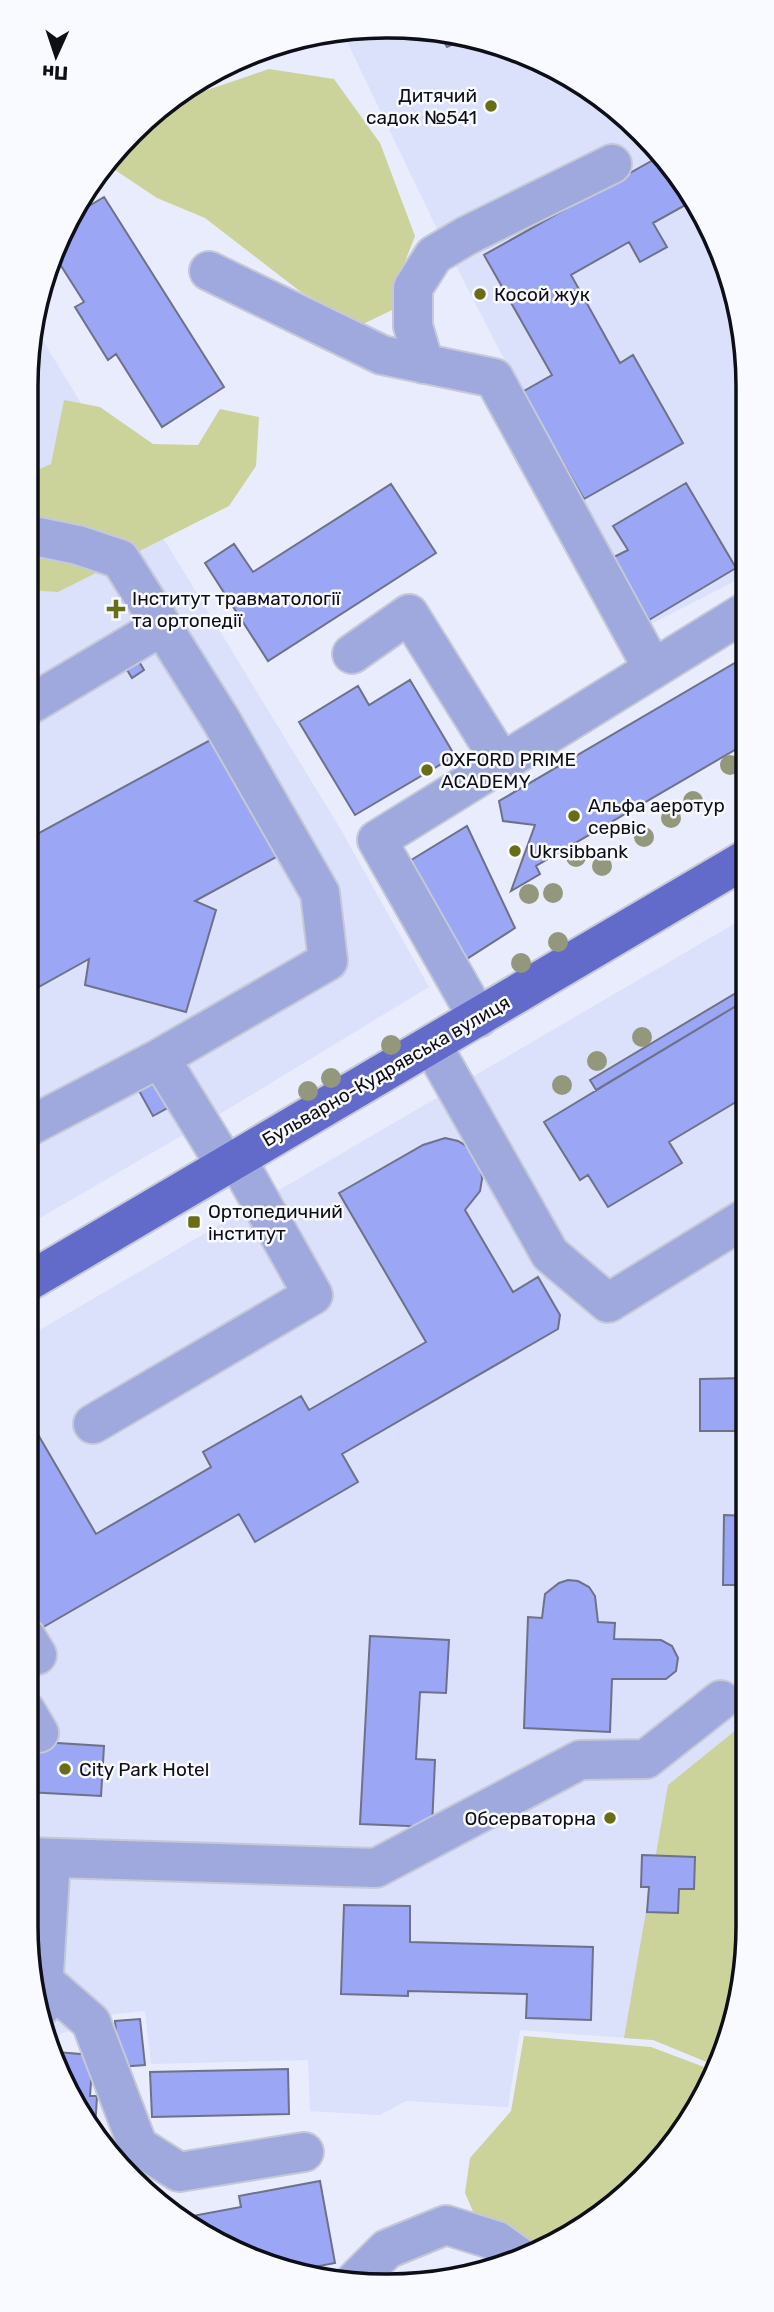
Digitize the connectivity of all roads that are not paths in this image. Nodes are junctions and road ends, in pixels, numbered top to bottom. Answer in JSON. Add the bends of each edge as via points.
{"nodes":[{"id":1,"x":612,"y":164,"type":"dead end"},
{"id":2,"x":209,"y":271,"type":"dead end"},
{"id":3,"x":424,"y":364,"type":"junction"},
{"id":4,"x":38,"y":537,"type":"edge"},
{"id":5,"x":736,"y":618,"type":"edge"},
{"id":6,"x":162,"y":626,"type":"junction"},
{"id":7,"x":352,"y":654,"type":"dead end"},
{"id":8,"x":653,"y":669,"type":"junction"},
{"id":9,"x":38,"y":700,"type":"edge"},
{"id":10,"x":502,"y":763,"type":"junction"},
{"id":11,"x":736,"y":865,"type":"edge"},
{"id":12,"x":478,"y":1018,"type":"junction"},
{"id":13,"x":432,"y":1045,"type":"junction"},
{"id":14,"x":160,"y":1058,"type":"junction"},
{"id":15,"x":38,"y":1122,"type":"edge"},
{"id":16,"x":231,"y":1161,"type":"junction"},
{"id":17,"x":736,"y":1224,"type":"edge"},
{"id":18,"x":38,"y":1276,"type":"edge"},
{"id":19,"x":93,"y":1424,"type":"dead end"},
{"id":20,"x":721,"y":1700,"type":"dead end"},
{"id":21,"x":39,"y":1858,"type":"edge"},
{"id":22,"x":44,"y":1985,"type":"edge"},
{"id":23,"x":45,"y":1995,"type":"edge"},
{"id":24,"x":304,"y":2152,"type":"dead end"},
{"id":25,"x":510,"y":2251,"type":"edge"},
{"id":26,"x":363,"y":2273,"type":"edge"}],
"edges":[{"from":1,"to":3,"type":"lane","via":[[434,255],[413,288],[414,326]]},
{"from":2,"to":3,"type":"lane","via":[[382,355]]},
{"from":3,"to":8,"type":"lane","via":[[494,378]]},
{"from":4,"to":6,"type":"lane","via":[[121,559]]},
{"from":5,"to":8,"type":"lane"},
{"from":6,"to":9,"type":"lane"},
{"from":6,"to":14,"type":"lane","via":[[320,893],[328,961]]},
{"from":7,"to":10,"type":"lane","via":[[409,614]]},
{"from":8,"to":10,"type":"lane"},
{"from":10,"to":12,"type":"lane","via":[[377,840]]},
{"from":11,"to":12,"type":"main road","name":"Бульварно-Кудрявська вулиця"},
{"from":12,"to":13,"type":"main road","name":"Бульварно-Кудрявська вулиця"},
{"from":13,"to":16,"type":"main road","name":"Бульварно-Кудрявська вулиця"},
{"from":13,"to":17,"type":"lane","via":[[550,1254],[608,1303]]},
{"from":14,"to":15,"type":"lane"},
{"from":14,"to":16,"type":"lane"},
{"from":16,"to":18,"type":"main road","name":"Бульварно-Кудрявська вулиця"},
{"from":16,"to":19,"type":"lane","via":[[313,1295]]},
{"from":20,"to":21,"type":"lane","via":[[646,1759],[580,1760],[376,1868]]},
{"from":21,"to":22,"type":"lane"},
{"from":23,"to":24,"type":"lane","via":[[91,2022],[138,2146],[178,2172]]},
{"from":25,"to":26,"type":"lane","via":[[497,2241],[446,2225],[387,2249]]}]}
